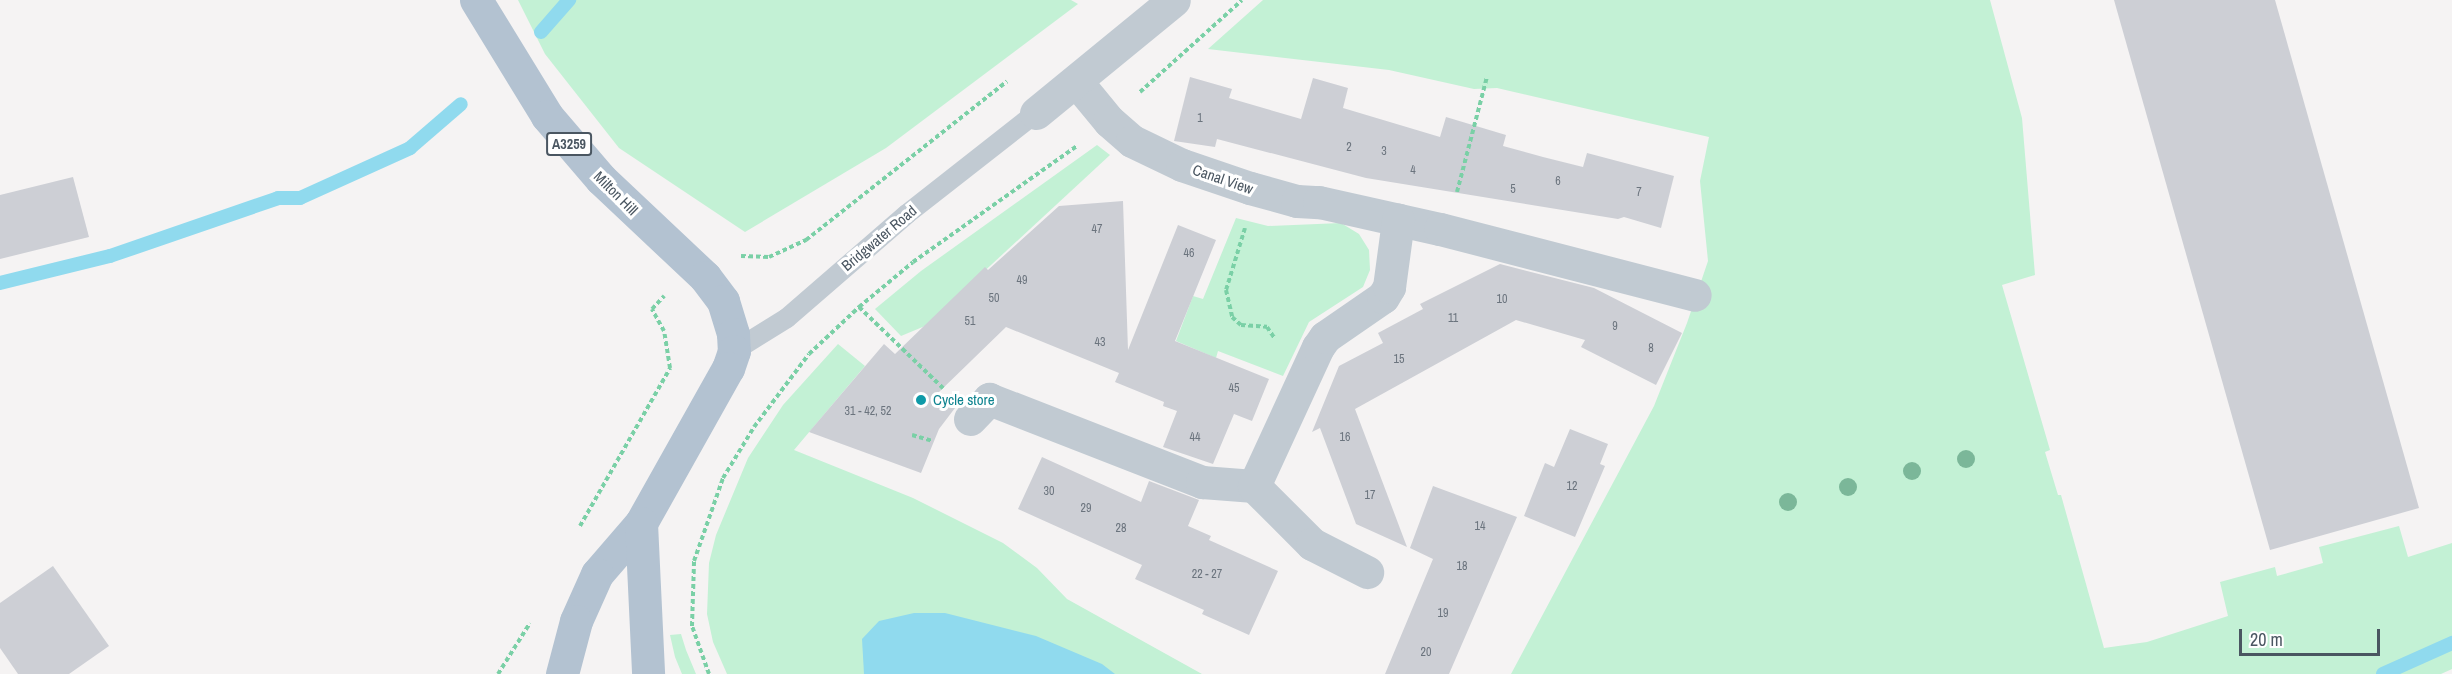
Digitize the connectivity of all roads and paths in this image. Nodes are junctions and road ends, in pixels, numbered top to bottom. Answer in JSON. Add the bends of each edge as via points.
{"nodes":[{"id":1,"x":476,"y":0,"type":"edge"},
{"id":2,"x":1174,"y":0,"type":"edge"},
{"id":3,"x":1242,"y":0,"type":"edge"},
{"id":4,"x":1487,"y":77,"type":"dead end"},
{"id":5,"x":1076,"y":81,"type":"junction"},
{"id":6,"x":1035,"y":113,"type":"joint"},
{"id":7,"x":1109,"y":121,"type":"junction"},
{"id":8,"x":1257,"y":190,"type":"junction"},
{"id":9,"x":1398,"y":220,"type":"junction"},
{"id":10,"x":1446,"y":230,"type":"junction"},
{"id":11,"x":1695,"y":295,"type":"dead end"},
{"id":12,"x":859,"y":307,"type":"junction"},
{"id":13,"x":734,"y":351,"type":"junction"},
{"id":14,"x":1314,"y":356,"type":"junction"},
{"id":15,"x":924,"y":373,"type":"dead end"},
{"id":16,"x":970,"y":419,"type":"dead end"},
{"id":17,"x":912,"y":435,"type":"dead end"},
{"id":18,"x":933,"y":441,"type":"dead end"},
{"id":19,"x":1254,"y":486,"type":"junction"},
{"id":20,"x":641,"y":523,"type":"junction"},
{"id":21,"x":1367,"y":572,"type":"dead end"},
{"id":22,"x":534,"y":617,"type":"dead end"},
{"id":23,"x":498,"y":674,"type":"edge"},
{"id":24,"x":562,"y":674,"type":"edge"},
{"id":25,"x":648,"y":674,"type":"edge"},
{"id":26,"x":709,"y":674,"type":"edge"}],
"edges":[{"from":1,"to":13,"type":"main road","name":"Milton Hill","number":"A3259","via":[[527,89],[568,143],[715,289],[731,326]]},
{"from":2,"to":5,"type":"street","name":"Bridgwater Road"},
{"from":3,"to":7,"type":"path"},
{"from":4,"to":10,"type":"path"},
{"from":5,"to":6,"type":"street","name":"Bridgwater Road"},
{"from":5,"to":7,"type":"street","name":"Canal View"},
{"from":6,"to":13,"type":"lane","name":"Bridgwater Road","via":[[897,222],[787,318]]},
{"from":7,"to":8,"type":"street","name":"Canal View","via":[[1132,141],[1156,154]]},
{"from":7,"to":12,"type":"path","via":[[913,262]]},
{"from":8,"to":9,"type":"street","name":"Canal View"},
{"from":8,"to":14,"type":"path","via":[[1226,290],[1232,317],[1241,325],[1267,327],[1278,345]]},
{"from":9,"to":10,"type":"street","name":"Canal View"},
{"from":9,"to":14,"type":"street","via":[[1393,267],[1383,297],[1325,337]]},
{"from":10,"to":11,"type":"street","name":"Canal View"},
{"from":12,"to":15,"type":"path"},
{"from":12,"to":26,"type":"path","via":[[809,354],[754,427],[723,478],[694,561],[692,626]]},
{"from":13,"to":20,"type":"main road","name":"Bridgwater Road"},
{"from":14,"to":19,"type":"street"},
{"from":16,"to":19,"type":"street","via":[[989,399],[1202,482]]},
{"from":17,"to":18,"type":"path"},
{"from":19,"to":21,"type":"street","via":[[1312,544]]},
{"from":20,"to":24,"type":"main road","name":"Bridgwater Road","via":[[597,574],[576,621]]},
{"from":20,"to":25,"type":"main road"},
{"from":22,"to":23,"type":"path"}]}
